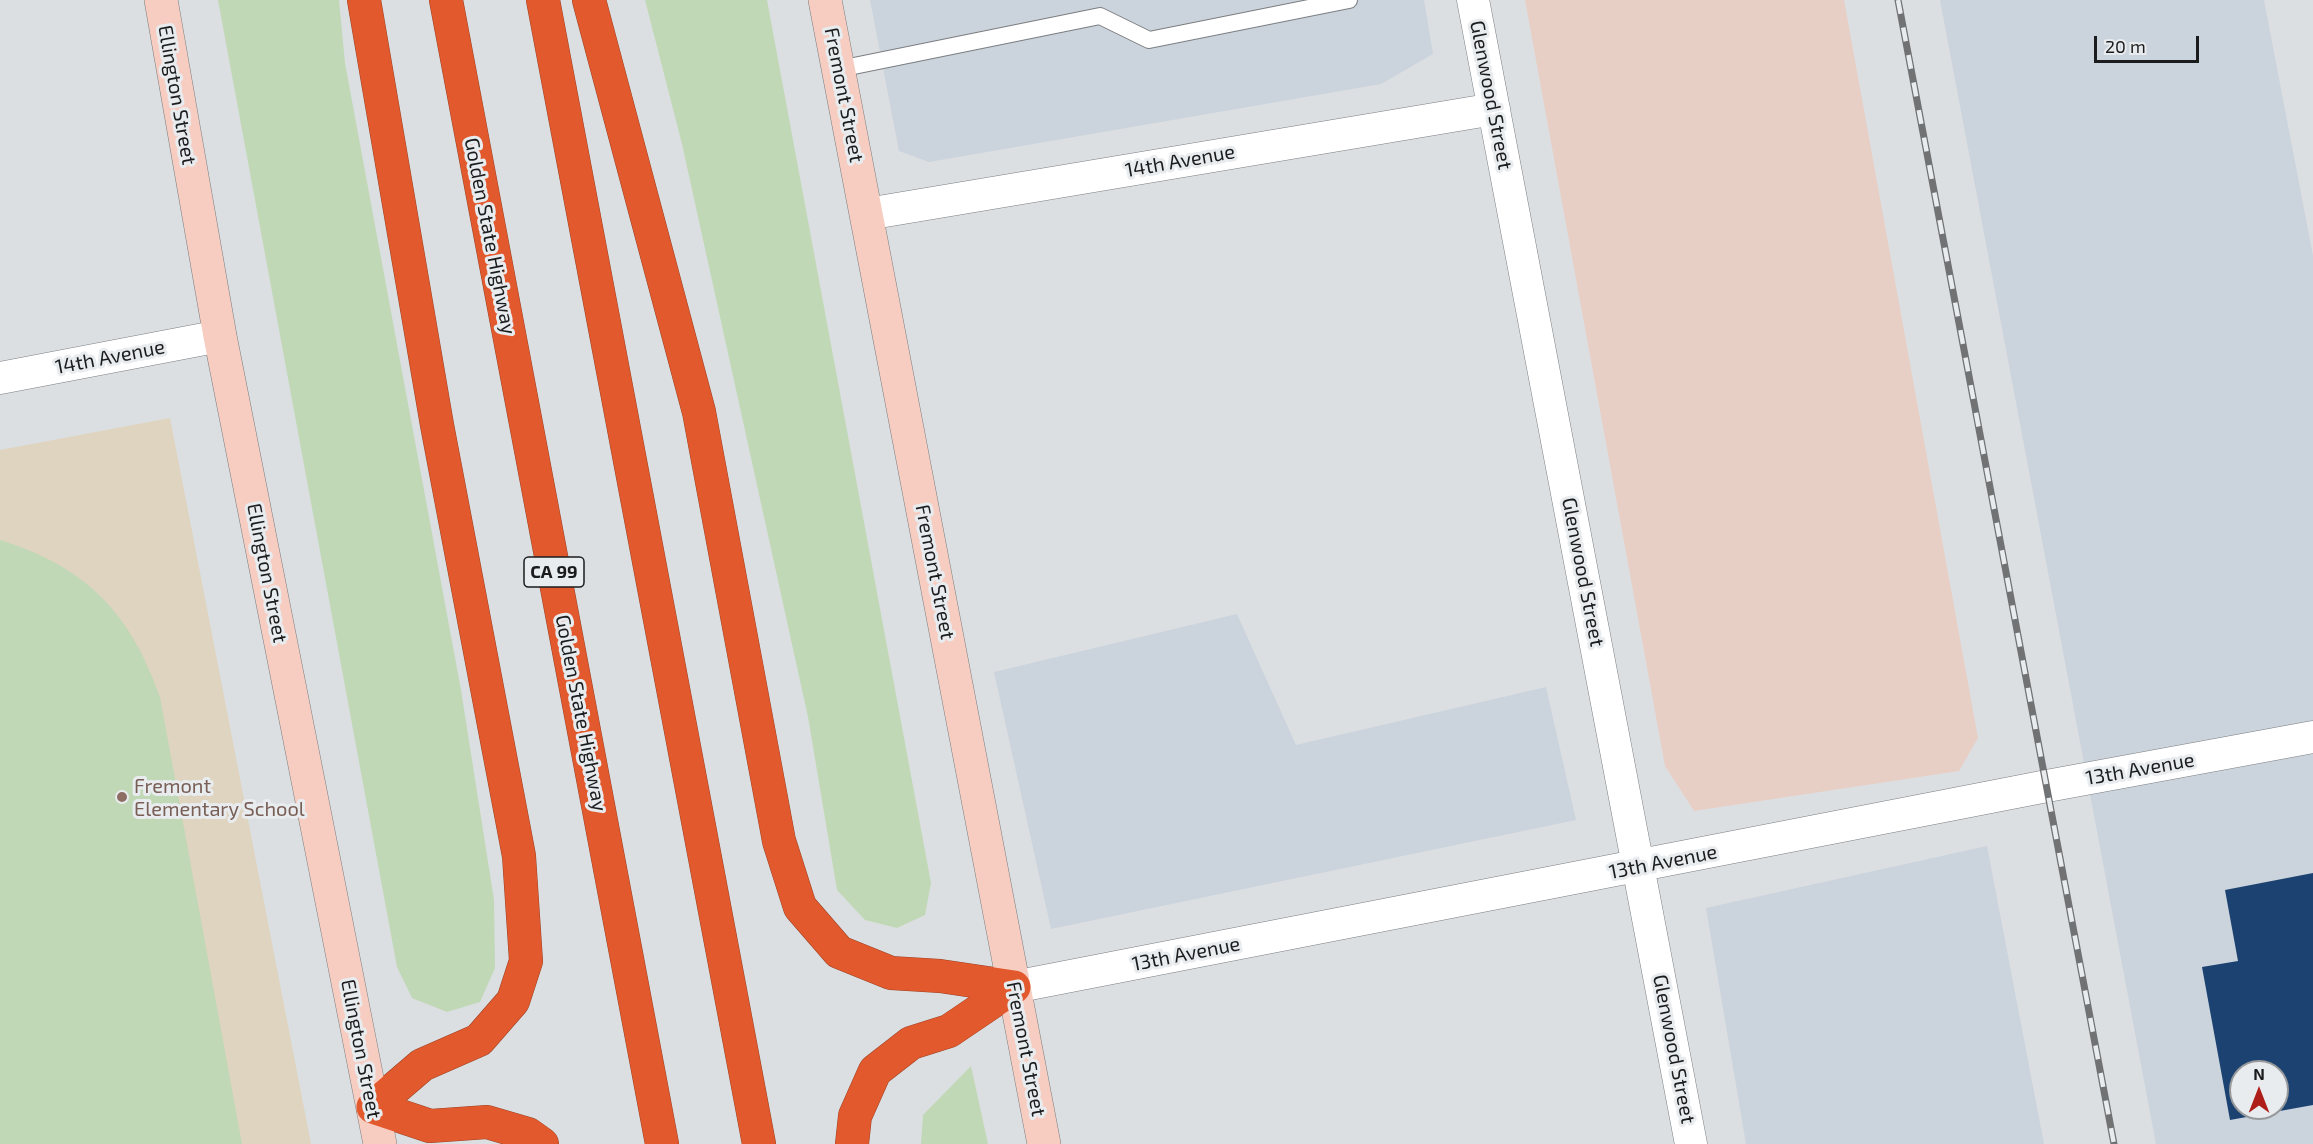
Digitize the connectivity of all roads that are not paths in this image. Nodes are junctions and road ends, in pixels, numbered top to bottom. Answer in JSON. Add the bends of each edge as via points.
{"nodes":[{"id":1,"x":161,"y":0,"type":"edge"},
{"id":2,"x":364,"y":0,"type":"edge"},
{"id":3,"x":446,"y":0,"type":"edge"},
{"id":4,"x":543,"y":0,"type":"edge"},
{"id":5,"x":589,"y":0,"type":"edge"},
{"id":6,"x":825,"y":0,"type":"edge"},
{"id":7,"x":1349,"y":0,"type":"edge"},
{"id":8,"x":1473,"y":0,"type":"edge"},
{"id":9,"x":839,"y":69,"type":"junction"},
{"id":10,"x":1494,"y":108,"type":"junction"},
{"id":11,"x":867,"y":214,"type":"junction"},
{"id":12,"x":219,"y":336,"type":"junction"},
{"id":13,"x":0,"y":378,"type":"edge"},
{"id":14,"x":2313,"y":737,"type":"edge"},
{"id":15,"x":1640,"y":866,"type":"junction"},
{"id":16,"x":1014,"y":987,"type":"junction"},
{"id":17,"x":373,"y":1107,"type":"junction"},
{"id":18,"x":380,"y":1144,"type":"edge"},
{"id":19,"x":542,"y":1144,"type":"edge"},
{"id":20,"x":662,"y":1144,"type":"edge"},
{"id":21,"x":759,"y":1144,"type":"edge"},
{"id":22,"x":852,"y":1144,"type":"edge"},
{"id":23,"x":1044,"y":1144,"type":"edge"},
{"id":24,"x":1692,"y":1144,"type":"edge"}],
"edges":[{"from":1,"to":12,"type":"main road","name":"Ellington Street"},
{"from":2,"to":17,"type":"highway","via":[[437,425],[519,856],[526,961],[513,1001],[478,1041],[422,1065]]},
{"from":3,"to":20,"type":"highway","name":"Golden State Highway","number":"CA 99"},
{"from":4,"to":21,"type":"highway"},
{"from":5,"to":16,"type":"highway","via":[[699,412],[780,841],[800,907],[840,952],[891,973]]},
{"from":6,"to":9,"type":"main road","name":"Fremont Street"},
{"from":7,"to":9,"type":"lane","via":[[1149,40],[1100,16]]},
{"from":8,"to":10,"type":"street","name":"Glenwood Street"},
{"from":9,"to":11,"type":"main road","name":"Fremont Street"},
{"from":10,"to":11,"type":"street","name":"14th Avenue"},
{"from":10,"to":15,"type":"street","name":"Glenwood Street"},
{"from":11,"to":16,"type":"main road","name":"Fremont Street"},
{"from":12,"to":13,"type":"street","name":"14th Avenue"},
{"from":12,"to":17,"type":"main road","name":"Ellington Street"},
{"from":14,"to":15,"type":"street","name":"13th Avenue"},
{"from":15,"to":16,"type":"street","name":"13th Avenue"},
{"from":15,"to":24,"type":"street","name":"Glenwood Street"},
{"from":16,"to":22,"type":"highway","via":[[949,1031],[911,1043],[875,1071],[855,1116]]},
{"from":16,"to":23,"type":"main road","name":"Fremont Street"},
{"from":17,"to":18,"type":"main road","name":"Ellington Street"},
{"from":17,"to":19,"type":"highway","via":[[430,1126],[487,1122],[528,1134]]}]}
